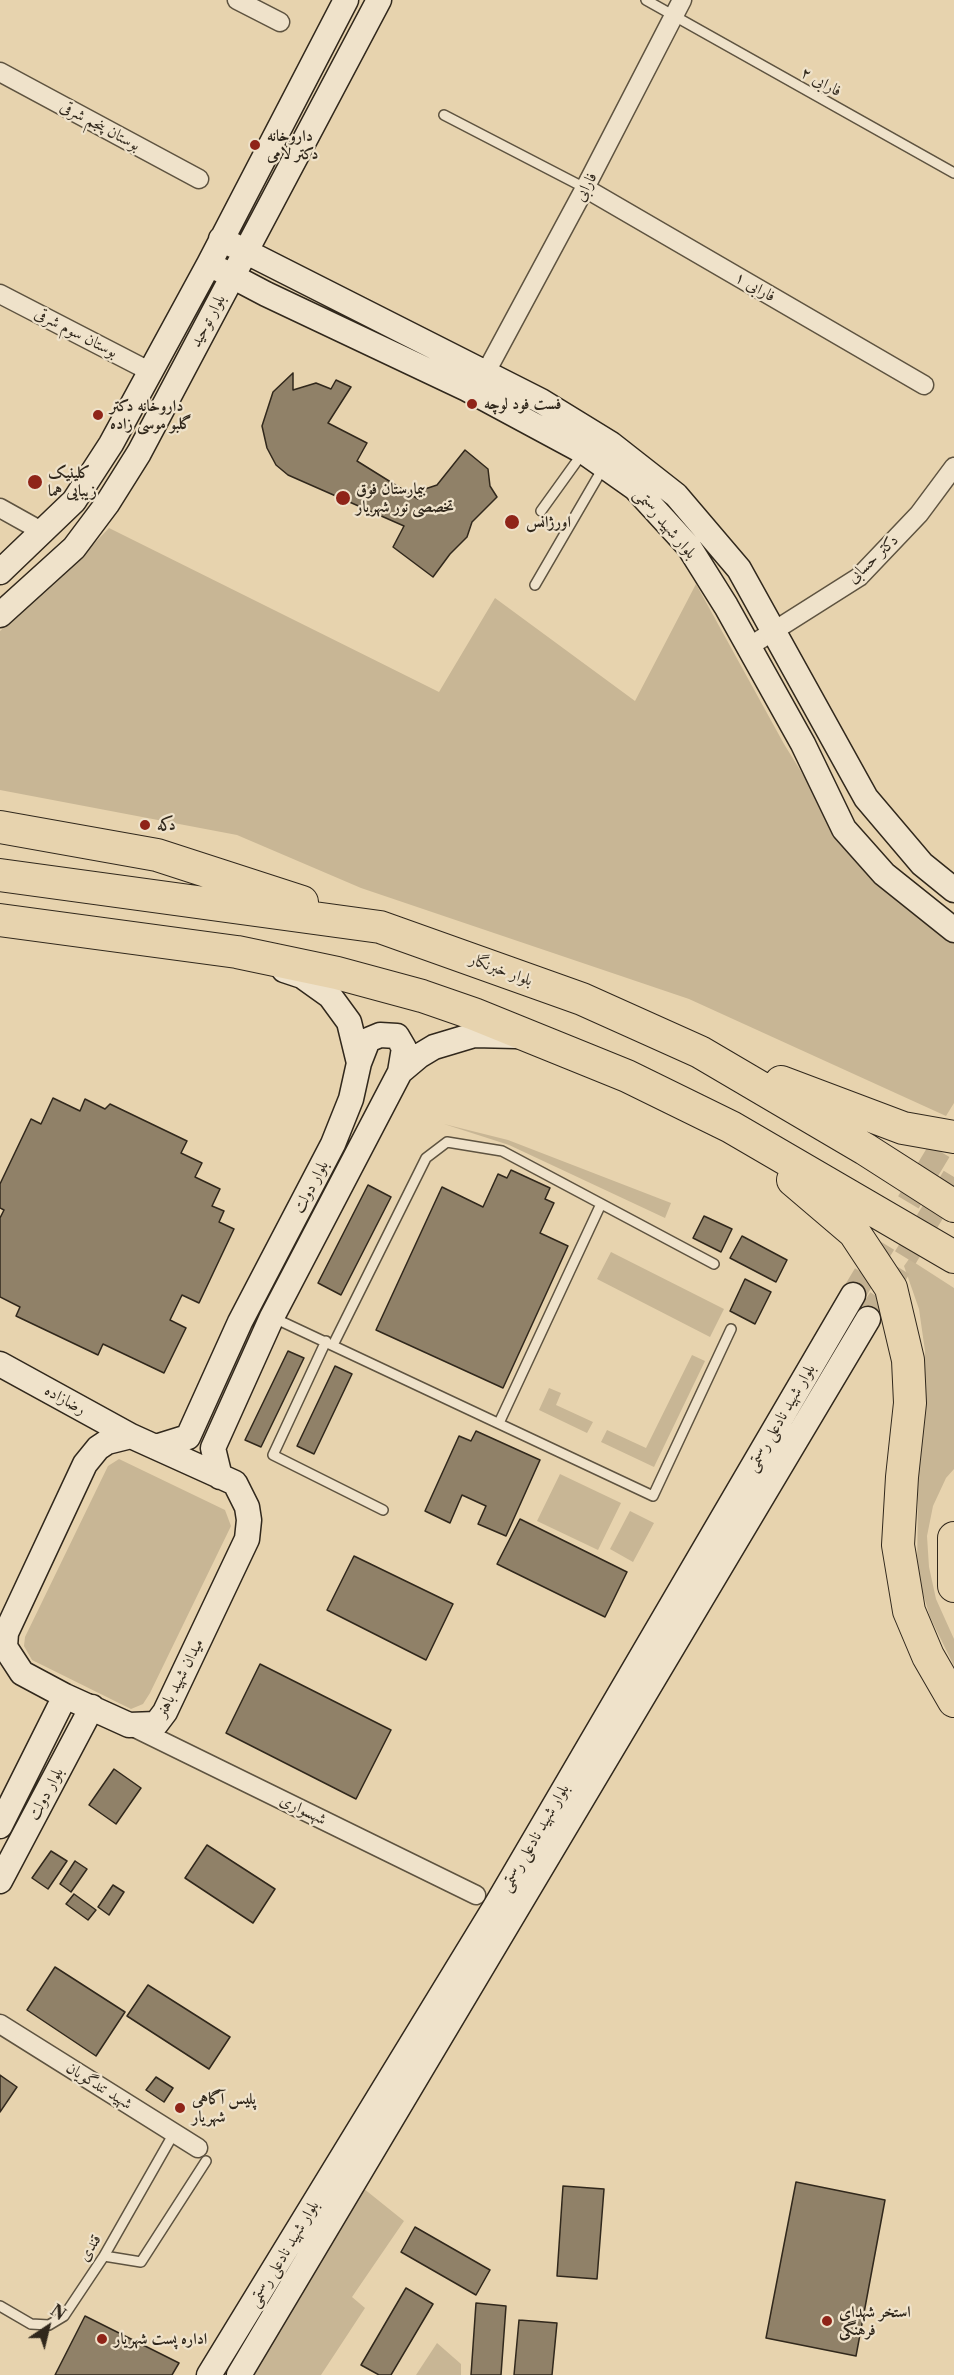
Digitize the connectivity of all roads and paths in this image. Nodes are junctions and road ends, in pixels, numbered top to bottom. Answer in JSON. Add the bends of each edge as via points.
{"nodes":[{"id":1,"x":237,"y":0,"type":"edge"},
{"id":2,"x":346,"y":0,"type":"edge"},
{"id":3,"x":379,"y":0,"type":"edge"},
{"id":4,"x":646,"y":0,"type":"edge"},
{"id":5,"x":678,"y":8,"type":"edge"},
{"id":6,"x":280,"y":22,"type":"dead end"},
{"id":7,"x":0,"y":72,"type":"edge"},
{"id":8,"x":444,"y":115,"type":"dead end"},
{"id":9,"x":954,"y":173,"type":"edge"},
{"id":10,"x":199,"y":179,"type":"dead end"},
{"id":11,"x":585,"y":188,"type":"junction"},
{"id":12,"x":221,"y":239,"type":"junction"},
{"id":13,"x":244,"y":251,"type":"junction"},
{"id":14,"x":209,"y":264,"type":"junction"},
{"id":15,"x":276,"y":268,"type":"junction"},
{"id":16,"x":232,"y":276,"type":"junction"},
{"id":17,"x":0,"y":294,"type":"edge"},
{"id":18,"x":267,"y":294,"type":"junction"},
{"id":19,"x":151,"y":372,"type":"junction"},
{"id":20,"x":486,"y":372,"type":"junction"},
{"id":21,"x":924,"y":385,"type":"dead end"},
{"id":22,"x":584,"y":452,"type":"junction"},
{"id":23,"x":604,"y":466,"type":"junction"},
{"id":24,"x":954,"y":467,"type":"edge"},
{"id":25,"x":0,"y":508,"type":"edge"},
{"id":26,"x":542,"y":511,"type":"dead end"},
{"id":27,"x":43,"y":532,"type":"junction"},
{"id":28,"x":0,"y":572,"type":"edge"},
{"id":29,"x":535,"y":585,"type":"dead end"},
{"id":30,"x":0,"y":615,"type":"edge"},
{"id":31,"x":773,"y":631,"type":"junction"},
{"id":32,"x":750,"y":646,"type":"junction"},
{"id":33,"x":0,"y":826,"type":"edge"},
{"id":34,"x":0,"y":874,"type":"edge"},
{"id":35,"x":954,"y":890,"type":"edge"},
{"id":36,"x":0,"y":920,"type":"edge"},
{"id":37,"x":380,"y":927,"type":"junction"},
{"id":38,"x":954,"y":930,"type":"edge"},
{"id":39,"x":237,"y":952,"type":"junction"},
{"id":40,"x":531,"y":1036,"type":"junction"},
{"id":41,"x":700,"y":1052,"type":"junction"},
{"id":42,"x":359,"y":1063,"type":"junction"},
{"id":43,"x":400,"y":1072,"type":"junction"},
{"id":44,"x":731,"y":1127,"type":"junction"},
{"id":45,"x":954,"y":1137,"type":"edge"},
{"id":46,"x":602,"y":1204,"type":"junction"},
{"id":47,"x":954,"y":1206,"type":"edge"},
{"id":48,"x":954,"y":1257,"type":"edge"},
{"id":49,"x":714,"y":1264,"type":"dead end"},
{"id":50,"x":852,"y":1295,"type":"tunnel mouth"},
{"id":51,"x":272,"y":1317,"type":"junction"},
{"id":52,"x":868,"y":1319,"type":"tunnel mouth"},
{"id":53,"x":731,"y":1329,"type":"dead end"},
{"id":54,"x":329,"y":1343,"type":"junction"},
{"id":55,"x":0,"y":1364,"type":"edge"},
{"id":56,"x":499,"y":1423,"type":"junction"},
{"id":57,"x":131,"y":1436,"type":"junction"},
{"id":58,"x":156,"y":1447,"type":"junction"},
{"id":59,"x":220,"y":1477,"type":"junction"},
{"id":60,"x":383,"y":1510,"type":"dead end"},
{"id":61,"x":954,"y":1538,"type":"edge"},
{"id":62,"x":954,"y":1586,"type":"edge"},
{"id":63,"x":11,"y":1668,"type":"edge"},
{"id":64,"x":65,"y":1696,"type":"junction"},
{"id":65,"x":954,"y":1701,"type":"edge"},
{"id":66,"x":92,"y":1707,"type":"junction"},
{"id":67,"x":129,"y":1725,"type":"junction"},
{"id":68,"x":0,"y":1826,"type":"edge"},
{"id":69,"x":0,"y":1881,"type":"edge"},
{"id":70,"x":476,"y":1895,"type":"dead end"},
{"id":71,"x":0,"y":2024,"type":"edge"},
{"id":72,"x":174,"y":2133,"type":"junction"},
{"id":73,"x":202,"y":2154,"type":"joint"},
{"id":74,"x":104,"y":2256,"type":"junction"},
{"id":75,"x":0,"y":2307,"type":"edge"},
{"id":76,"x":209,"y":2375,"type":"edge"},
{"id":77,"x":239,"y":2375,"type":"edge"}],
"edges":[{"from":1,"to":6,"type":"street"},
{"from":2,"to":12,"type":"main road","name":"بلوار توحید"},
{"from":3,"to":13,"type":"main road","name":"بلوار توحید"},
{"from":4,"to":5,"type":"lane","name":"فارابی ۲"},
{"from":5,"to":9,"type":"lane","name":"فارابی ۲"},
{"from":5,"to":11,"type":"street","name":"فارابی"},
{"from":7,"to":10,"type":"street","name":"بوستان پنجم شرقی"},
{"from":8,"to":11,"type":"lane"},
{"from":11,"to":20,"type":"street","name":"فارابی"},
{"from":11,"to":21,"type":"street","name":"فارابی ۱"},
{"from":12,"to":13,"type":"main road","name":"بلوار شهید رستمی"},
{"from":12,"to":14,"type":"main road","name":"بلوار توحید"},
{"from":13,"to":15,"type":"main road","name":"بلوار شهید رستمی"},
{"from":13,"to":16,"type":"main road","name":"بلوار توحید"},
{"from":14,"to":16,"type":"main road","name":"بلوار شهید رستمی"},
{"from":14,"to":19,"type":"main road","name":"بلوار توحید"},
{"from":15,"to":18,"type":"main road","via":[[261,274]]},
{"from":15,"to":20,"type":"main road","name":"بلوار شهید رستمی"},
{"from":16,"to":18,"type":"main road","name":"بلوار شهید رستمی"},
{"from":16,"to":30,"type":"main road","name":"بلوار توحید","via":[[139,453],[107,504],[74,548]]},
{"from":17,"to":19,"type":"street","name":"بوستان سوم شرقی"},
{"from":18,"to":22,"type":"main road","name":"بلوار شهید رستمی","via":[[467,389]]},
{"from":19,"to":27,"type":"main road","name":"بلوار توحید","via":[[75,501]]},
{"from":20,"to":31,"type":"main road","name":"بلوار شهید رستمی","via":[[611,444],[676,495],[739,569]]},
{"from":22,"to":23,"type":"main road","name":"بلوار شهید رستمی"},
{"from":22,"to":26,"type":"lane"},
{"from":23,"to":29,"type":"lane"},
{"from":23,"to":32,"type":"main road","name":"بلوار شهید رستمی","via":[[635,488],[689,547]]},
{"from":24,"to":31,"type":"street","name":"دکتر حسابی","via":[[919,514],[859,577]]},
{"from":25,"to":27,"type":"street"},
{"from":27,"to":28,"type":"main road","name":"بلوار توحید"},
{"from":31,"to":32,"type":"street","name":"دکتر حسابی"},
{"from":31,"to":35,"type":"main road","name":"بلوار شهید رستمی","via":[[866,798],[922,864]]},
{"from":32,"to":38,"type":"main road","name":"بلوار شهید رستمی","via":[[844,829],[884,874]]},
{"from":33,"to":37,"type":"highway","via":[[158,855]]},
{"from":34,"to":37,"type":"highway","name":"بلوار خبرنگار"},
{"from":36,"to":39,"type":"highway"},
{"from":37,"to":41,"type":"highway","name":"بلوار خبرنگار","via":[[582,999]]},
{"from":39,"to":40,"type":"highway","via":[[422,996]]},
{"from":39,"to":42,"type":"main road","name":"بلوار دولت","via":[[302,976],[330,996],[349,1022]]},
{"from":40,"to":43,"type":"main road","name":"بلوار دولت","via":[[474,1035],[434,1047]]},
{"from":40,"to":44,"type":"highway","via":[[627,1076]]},
{"from":41,"to":45,"type":"highway","via":[[903,1128]]},
{"from":41,"to":47,"type":"highway","name":"بلوار خبرنگار"},
{"from":42,"to":43,"type":"main road","via":[[368,1040],[380,1035],[397,1036],[404,1048]]},
{"from":42,"to":58,"type":"main road","name":"بلوار دولت","via":[[351,1099],[333,1144],[240,1322],[188,1437]]},
{"from":43,"to":51,"type":"main road","name":"بلوار دولت"},
{"from":44,"to":48,"type":"highway"},
{"from":44,"to":65,"type":"highway","via":[[854,1232],[891,1288],[908,1360],[910,1403],[898,1545],[909,1611],[928,1656]]},
{"from":46,"to":49,"type":"lane"},
{"from":46,"to":54,"type":"lane","via":[[502,1152],[447,1143],[426,1158]]},
{"from":46,"to":56,"type":"lane"},
{"from":50,"to":76,"type":"main road","name":"بلوار شهید نادعلی رستمی","via":[[495,1907]]},
{"from":51,"to":54,"type":"lane"},
{"from":51,"to":59,"type":"main road","name":"بلوار دولت","via":[[213,1448]]},
{"from":52,"to":77,"type":"main road","name":"بلوار شهید نادعلی رستمی"},
{"from":53,"to":56,"type":"lane","via":[[653,1496]]},
{"from":54,"to":56,"type":"lane"},
{"from":54,"to":60,"type":"lane","via":[[273,1455]]},
{"from":55,"to":57,"type":"main road","name":"رضازاده"},
{"from":57,"to":58,"type":"main road","name":"میدان شهید باهنر"},
{"from":57,"to":63,"type":"main road","via":[[107,1442],[85,1464],[6,1633]]},
{"from":58,"to":59,"type":"main road","name":"میدان شهید باهنر"},
{"from":59,"to":67,"type":"main road","name":"میدان شهید باهنر","via":[[235,1483],[244,1501],[249,1520],[247,1539],[165,1712],[156,1724]]},
{"from":61,"to":62,"type":"highway"},
{"from":63,"to":64,"type":"main road"},
{"from":64,"to":66,"type":"main road"},
{"from":64,"to":68,"type":"main road","name":"بلوار دولت"},
{"from":66,"to":67,"type":"main road"},
{"from":66,"to":69,"type":"main road","name":"بلوار دولت"},
{"from":67,"to":70,"type":"street","name":"شهسواری"},
{"from":71,"to":72,"type":"street","name":"شهید تندگویان"},
{"from":72,"to":73,"type":"street","name":"شهید تندگویان"},
{"from":72,"to":74,"type":"lane","name":"قندی"},
{"from":73,"to":74,"type":"lane","via":[[141,2262]]},
{"from":74,"to":75,"type":"lane","name":"قندی","via":[[64,2316],[49,2325],[31,2324]]}]}
